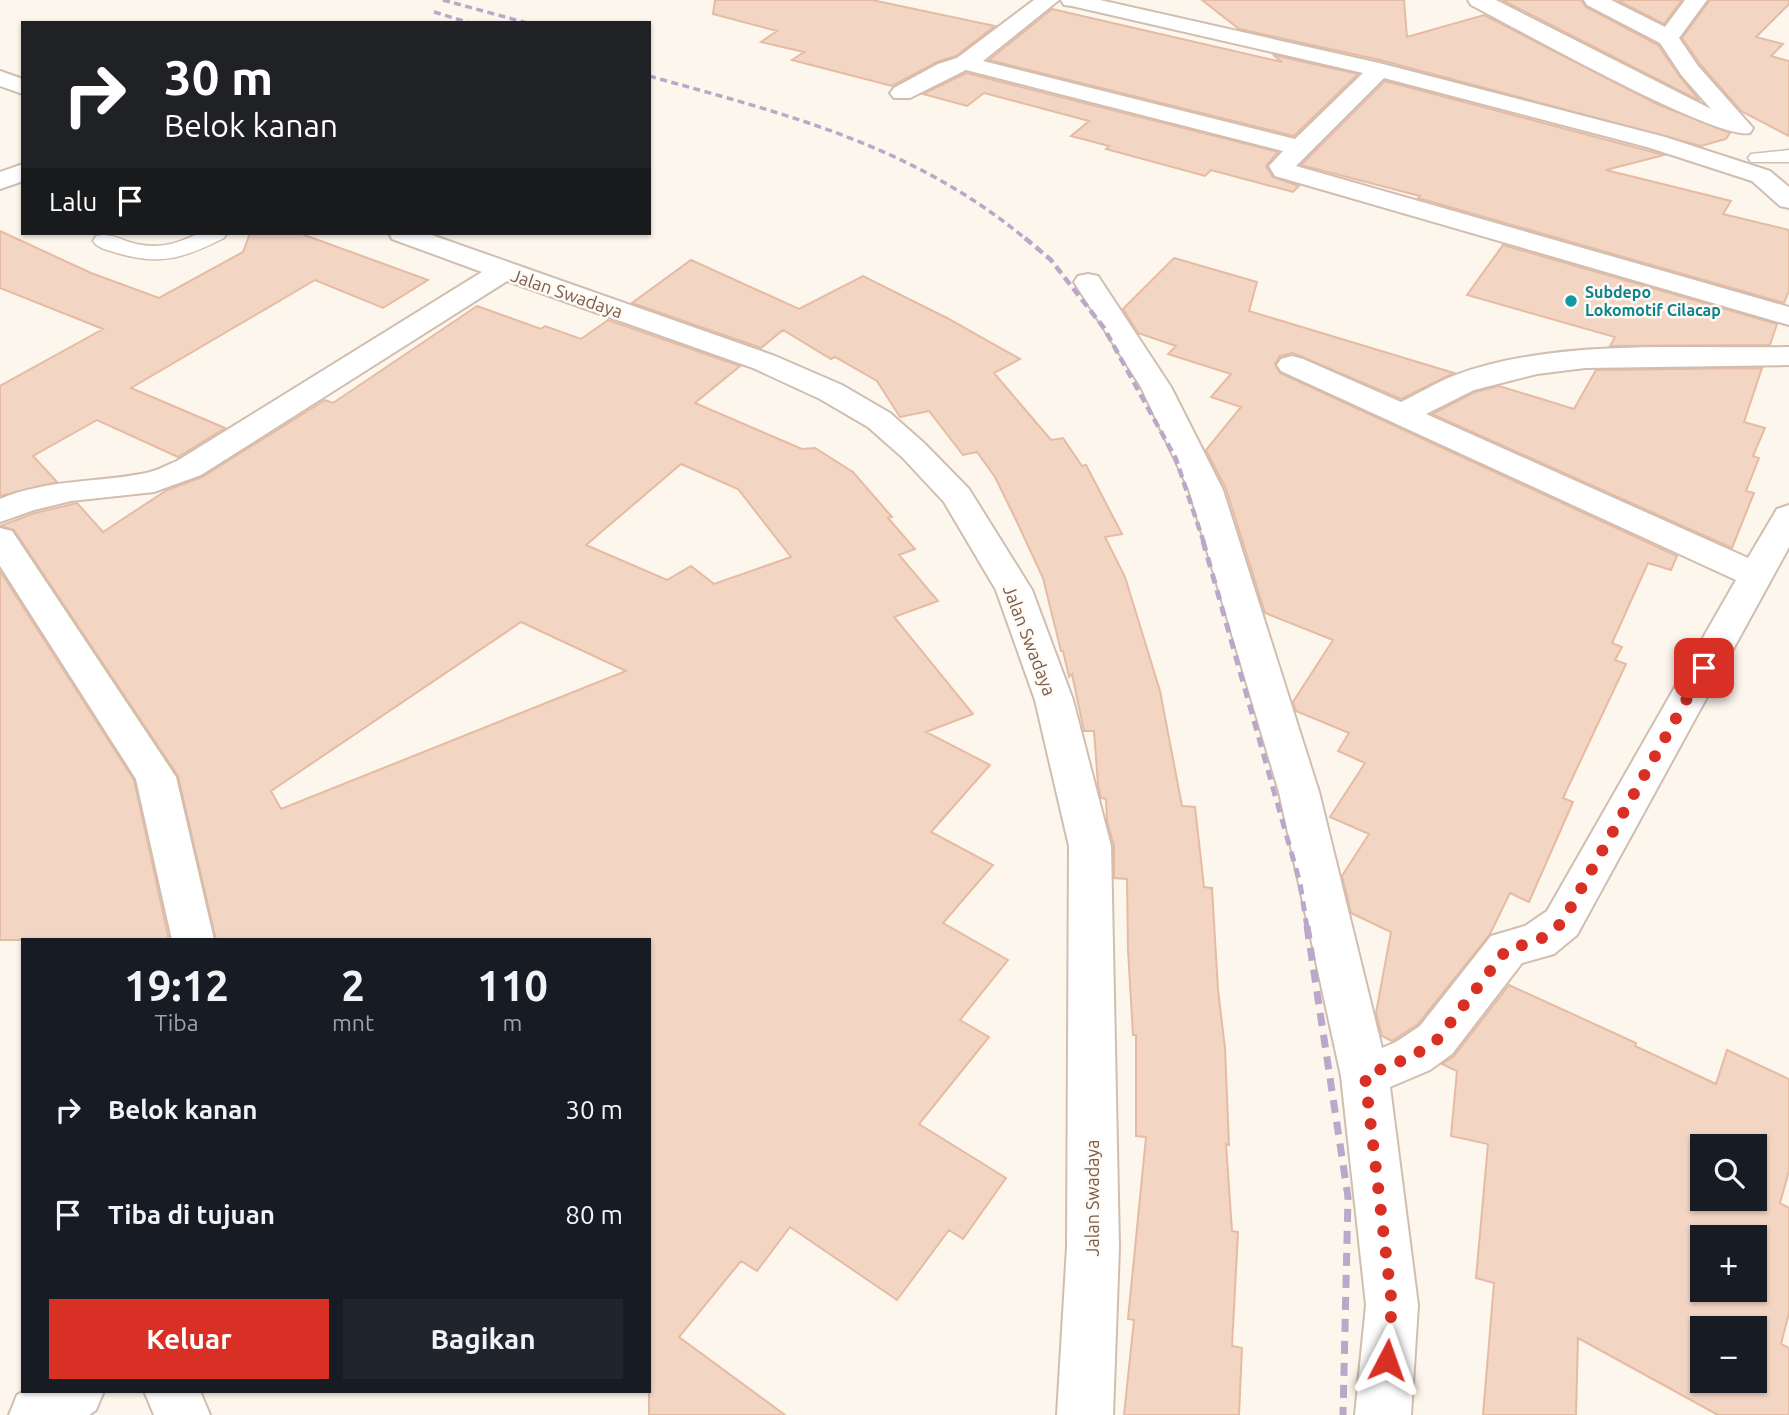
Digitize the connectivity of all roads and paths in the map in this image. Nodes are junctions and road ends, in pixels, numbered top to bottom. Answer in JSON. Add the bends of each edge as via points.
{"nodes":[{"id":1,"x":1048,"y":0,"type":"edge"},
{"id":2,"x":1072,"y":0,"type":"edge"},
{"id":3,"x":1479,"y":0,"type":"edge"},
{"id":4,"x":1594,"y":0,"type":"edge"},
{"id":5,"x":1696,"y":0,"type":"edge"},
{"id":6,"x":1668,"y":38,"type":"junction"},
{"id":7,"x":965,"y":63,"type":"junction"},
{"id":8,"x":1379,"y":70,"type":"junction"},
{"id":9,"x":0,"y":78,"type":"edge"},
{"id":10,"x":21,"y":86,"type":"edge"},
{"id":11,"x":902,"y":93,"type":"dead end"},
{"id":12,"x":1741,"y":128,"type":"junction"},
{"id":13,"x":1301,"y":148,"type":"junction"},
{"id":14,"x":1789,"y":156,"type":"edge"},
{"id":15,"x":1759,"y":167,"type":"junction"},
{"id":16,"x":21,"y":173,"type":"edge"},
{"id":17,"x":0,"y":181,"type":"edge"},
{"id":18,"x":1789,"y":200,"type":"edge"},
{"id":19,"x":212,"y":235,"type":"edge"},
{"id":20,"x":407,"y":235,"type":"edge"},
{"id":21,"x":104,"y":241,"type":"dead end"},
{"id":22,"x":503,"y":271,"type":"junction"},
{"id":23,"x":1088,"y":282,"type":"dead end"},
{"id":24,"x":1789,"y":316,"type":"edge"},
{"id":25,"x":1789,"y":356,"type":"edge"},
{"id":26,"x":1292,"y":365,"type":"dead end"},
{"id":27,"x":1402,"y":414,"type":"junction"},
{"id":28,"x":0,"y":512,"type":"edge"},
{"id":29,"x":1789,"y":516,"type":"edge"},
{"id":30,"x":0,"y":539,"type":"edge"},
{"id":31,"x":1755,"y":575,"type":"junction"},
{"id":32,"x":193,"y":937,"type":"dead end"},
{"id":33,"x":1365,"y":1076,"type":"junction"},
{"id":34,"x":75,"y":1393,"type":"edge"},
{"id":35,"x":171,"y":1393,"type":"edge"},
{"id":36,"x":37,"y":1415,"type":"edge"},
{"id":37,"x":182,"y":1415,"type":"edge"},
{"id":38,"x":1085,"y":1415,"type":"edge"},
{"id":39,"x":1383,"y":1415,"type":"edge"}],
"edges":[{"from":1,"to":7,"type":"street"},
{"from":2,"to":8,"type":"street"},
{"from":3,"to":12,"type":"street","via":[[1699,113]]},
{"from":4,"to":6,"type":"street"},
{"from":5,"to":6,"type":"street"},
{"from":6,"to":12,"type":"street","via":[[1689,71]]},
{"from":7,"to":11,"type":"street"},
{"from":7,"to":13,"type":"street"},
{"from":8,"to":13,"type":"street"},
{"from":8,"to":15,"type":"street"},
{"from":9,"to":10,"type":"street"},
{"from":12,"to":15,"type":"street","via":[[1756,149]]},
{"from":13,"to":24,"type":"street","via":[[1282,166],[1284,171]]},
{"from":14,"to":15,"type":"lane"},
{"from":15,"to":18,"type":"street"},
{"from":16,"to":17,"type":"street"},
{"from":19,"to":21,"type":"lane","via":[[155,256]]},
{"from":20,"to":22,"type":"street","name":"Jalan Swadaya"},
{"from":22,"to":28,"type":"street","via":[[189,468],[154,482],[71,491]]},
{"from":22,"to":38,"type":"street","name":"Jalan Swadaya","via":[[764,362],[879,420],[957,496],[1014,590],[1054,701],[1090,846],[1093,1247]]},
{"from":23,"to":33,"type":"street","via":[[1156,387],[1206,490],[1299,792]]},
{"from":25,"to":27,"type":"street","via":[[1585,359],[1538,365],[1463,383]]},
{"from":26,"to":27,"type":"street"},
{"from":27,"to":31,"type":"street"},
{"from":29,"to":31,"type":"street"},
{"from":30,"to":32,"type":"street","via":[[156,777]]},
{"from":31,"to":33,"type":"street","via":[[1562,923],[1538,941],[1507,949],[1437,1040],[1413,1056]]},
{"from":33,"to":39,"type":"street","via":[[1392,1305]]},
{"from":34,"to":36,"type":"street"},
{"from":35,"to":37,"type":"street"}]}
